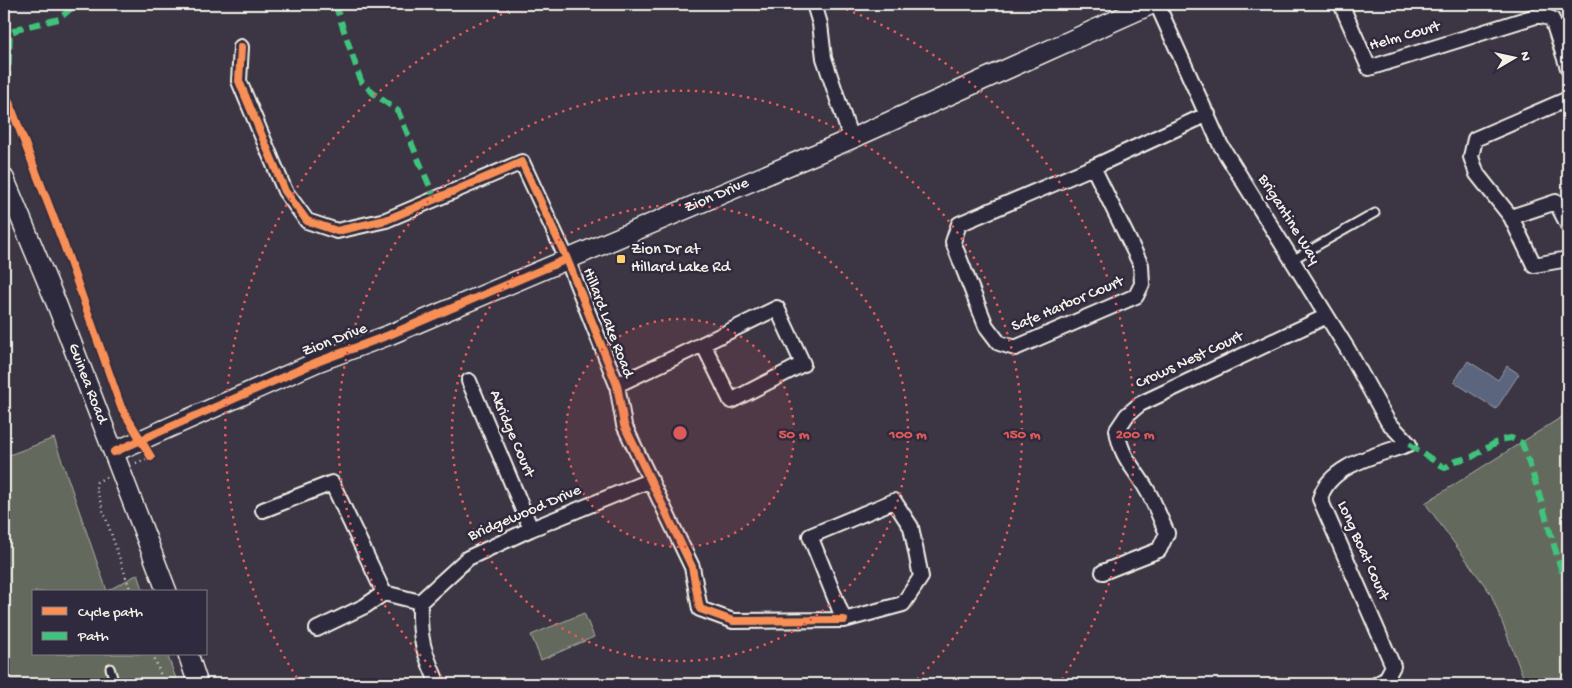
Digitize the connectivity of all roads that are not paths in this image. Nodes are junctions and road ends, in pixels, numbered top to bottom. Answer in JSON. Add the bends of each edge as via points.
{"nodes":[{"id":1,"x":814,"y":4,"type":"edge"},
{"id":2,"x":1152,"y":4,"type":"edge"},
{"id":3,"x":1157,"y":4,"type":"edge"},
{"id":4,"x":1341,"y":4,"type":"edge"},
{"id":5,"x":241,"y":47,"type":"dead end"},
{"id":6,"x":1568,"y":68,"type":"edge"},
{"id":7,"x":1568,"y":100,"type":"edge"},
{"id":8,"x":1208,"y":114,"type":"junction"},
{"id":9,"x":851,"y":139,"type":"junction"},
{"id":10,"x":1093,"y":167,"type":"junction"},
{"id":11,"x":4,"y":178,"type":"edge"},
{"id":12,"x":1375,"y":213,"type":"dead end"},
{"id":13,"x":1511,"y":217,"type":"junction"},
{"id":14,"x":1568,"y":225,"type":"edge"},
{"id":15,"x":567,"y":259,"type":"junction"},
{"id":16,"x":1568,"y":259,"type":"edge"},
{"id":17,"x":1292,"y":260,"type":"junction"},
{"id":18,"x":1327,"y":316,"type":"junction"},
{"id":19,"x":702,"y":344,"type":"junction"},
{"id":20,"x":469,"y":380,"type":"dead end"},
{"id":21,"x":617,"y":385,"type":"junction"},
{"id":22,"x":1409,"y":444,"type":"joint"},
{"id":23,"x":114,"y":452,"type":"junction"},
{"id":24,"x":652,"y":480,"type":"junction"},
{"id":25,"x":263,"y":510,"type":"dead end"},
{"id":26,"x":531,"y":529,"type":"junction"},
{"id":27,"x":1104,"y":572,"type":"dead end"},
{"id":28,"x":166,"y":590,"type":"edge"},
{"id":29,"x":384,"y":593,"type":"junction"},
{"id":30,"x":420,"y":602,"type":"junction"},
{"id":31,"x":844,"y":620,"type":"junction"},
{"id":32,"x":317,"y":629,"type":"dead end"},
{"id":33,"x":189,"y":656,"type":"edge"},
{"id":34,"x":110,"y":668,"type":"dead end"},
{"id":35,"x":115,"y":684,"type":"edge"},
{"id":36,"x":198,"y":684,"type":"edge"},
{"id":37,"x":438,"y":684,"type":"edge"},
{"id":38,"x":1377,"y":684,"type":"edge"}],
"edges":[{"from":1,"to":9,"type":"street","via":[[824,58]]},
{"from":2,"to":9,"type":"street","name":"Zion Drive"},
{"from":3,"to":8,"type":"street","name":"Brigantine Way"},
{"from":4,"to":6,"type":"street","name":"Helm Court","via":[[1369,68],[1539,15],[1552,19]]},
{"from":5,"to":15,"type":"street","name":"Hillard Lake Road","via":[[239,81],[286,191],[308,222],[337,231],[386,220],[522,162]]},
{"from":7,"to":13,"type":"street","via":[[1475,139],[1470,157],[1477,174]]},
{"from":8,"to":10,"type":"street","name":"Safe Harbor Court"},
{"from":8,"to":17,"type":"street","name":"Brigantine Way","via":[[1220,144]]},
{"from":9,"to":15,"type":"street","name":"Zion Drive"},
{"from":10,"to":10,"type":"street","name":"Safe Harbor Court","via":[[959,224],[953,242],[986,326],[999,344],[1015,348],[1041,339],[1136,296],[1142,284],[1140,265]]},
{"from":11,"to":23,"type":"street","name":"Guinea Road"},
{"from":12,"to":17,"type":"lane"},
{"from":13,"to":14,"type":"street","via":[[1556,202]]},
{"from":13,"to":16,"type":"street","via":[[1534,265]]},
{"from":15,"to":21,"type":"street","name":"Hillard Lake Road"},
{"from":15,"to":23,"type":"street","name":"Zion Drive","via":[[317,362]]},
{"from":17,"to":18,"type":"street","name":"Brigantine Way"},
{"from":18,"to":22,"type":"street","name":"Brigantine Way","via":[[1388,422]]},
{"from":18,"to":27,"type":"street","name":"Crows Nest Court","via":[[1140,404],[1127,415],[1117,430],[1119,447],[1147,490],[1167,533],[1158,550]]},
{"from":19,"to":19,"type":"street","via":[[777,308],[803,364],[731,401]]},
{"from":19,"to":21,"type":"street"},
{"from":20,"to":26,"type":"street","name":"Akridge Court"},
{"from":21,"to":24,"type":"street","name":"Hillard Lake Road","via":[[624,425]]},
{"from":22,"to":38,"type":"street","name":"Long Boat Court","via":[[1333,477],[1323,488],[1320,499],[1393,666],[1386,679]]},
{"from":23,"to":28,"type":"street","name":"Guinea Road"},
{"from":24,"to":26,"type":"street","name":"Bridgewood Drive"},
{"from":24,"to":31,"type":"street","name":"Hillard Lake Road","via":[[692,567],[700,609],[733,621]]},
{"from":25,"to":29,"type":"street","via":[[332,483]]},
{"from":26,"to":30,"type":"street","name":"Bridgewood Drive","via":[[468,558]]},
{"from":29,"to":30,"type":"street"},
{"from":29,"to":32,"type":"street"},
{"from":30,"to":37,"type":"street","via":[[419,633]]},
{"from":31,"to":31,"type":"street","via":[[903,604],[921,577],[911,527],[894,501],[810,536]]},
{"from":33,"to":36,"type":"street"},
{"from":34,"to":35,"type":"lane"}]}
